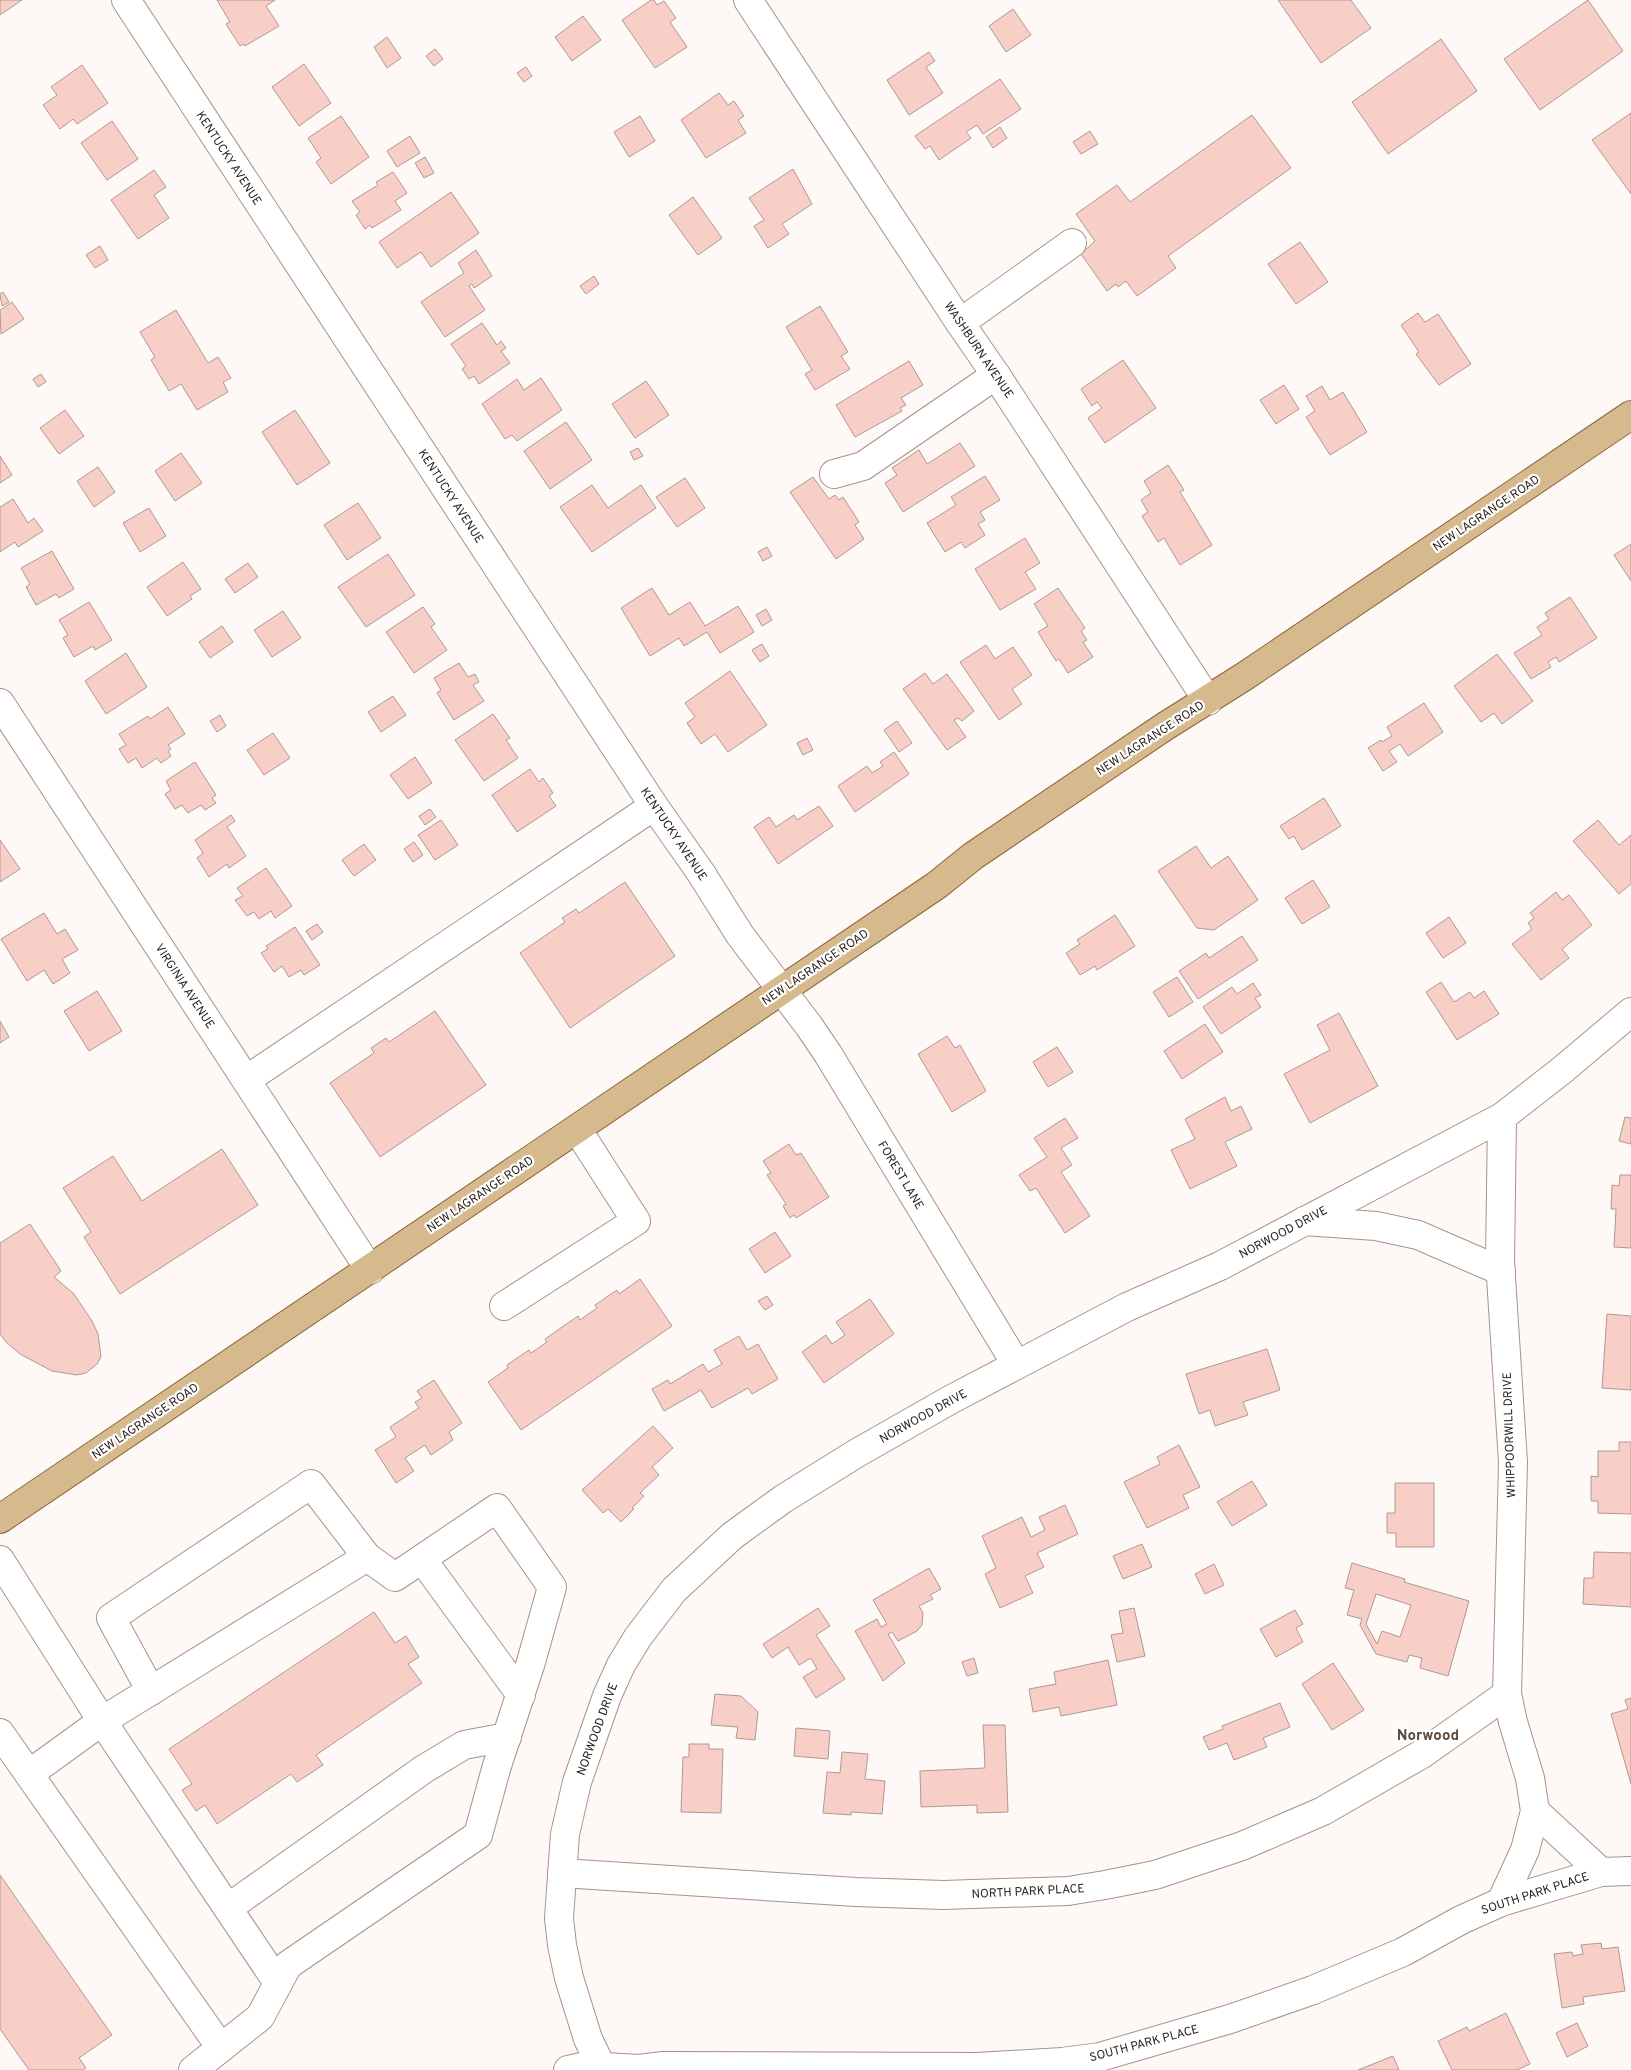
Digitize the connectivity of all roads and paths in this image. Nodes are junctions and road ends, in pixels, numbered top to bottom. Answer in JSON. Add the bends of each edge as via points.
{"nodes":[{"id":1,"x":126,"y":0,"type":"edge"},
{"id":2,"x":748,"y":0,"type":"edge"},
{"id":3,"x":1072,"y":243,"type":"dead end"},
{"id":4,"x":960,"y":323,"type":"junction"},
{"id":5,"x":996,"y":375,"type":"junction"},
{"id":6,"x":1631,"y":415,"type":"edge"},
{"id":7,"x":834,"y":474,"type":"dead end"},
{"id":8,"x":1208,"y":701,"type":"junction"},
{"id":9,"x":0,"y":702,"type":"edge"},
{"id":10,"x":654,"y":806,"type":"junction"},
{"id":11,"x":781,"y":989,"type":"junction"},
{"id":12,"x":1631,"y":1012,"type":"edge"},
{"id":13,"x":246,"y":1080,"type":"junction"},
{"id":14,"x":1502,"y":1117,"type":"junction"},
{"id":15,"x":577,"y":1129,"type":"junction"},
{"id":16,"x":1304,"y":1221,"type":"junction"},
{"id":17,"x":370,"y":1270,"type":"junction"},
{"id":18,"x":1501,"y":1271,"type":"junction"},
{"id":19,"x":504,"y":1306,"type":"dead end"},
{"id":20,"x":1016,"y":1364,"type":"junction"},
{"id":21,"x":0,"y":1519,"type":"edge"},
{"id":22,"x":367,"y":1557,"type":"junction"},
{"id":23,"x":422,"y":1559,"type":"junction"},
{"id":24,"x":0,"y":1560,"type":"edge"},
{"id":25,"x":151,"y":1691,"type":"junction"},
{"id":26,"x":1507,"y":1694,"type":"junction"},
{"id":27,"x":521,"y":1695,"type":"junction"},
{"id":28,"x":102,"y":1721,"type":"junction"},
{"id":29,"x":0,"y":1733,"type":"edge"},
{"id":30,"x":507,"y":1737,"type":"junction"},
{"id":31,"x":29,"y":1774,"type":"junction"},
{"id":32,"x":1535,"y":1811,"type":"junction"},
{"id":33,"x":1631,"y":1871,"type":"edge"},
{"id":34,"x":1601,"y":1872,"type":"junction"},
{"id":35,"x":562,"y":1873,"type":"junction"},
{"id":36,"x":1501,"y":1902,"type":"junction"},
{"id":37,"x":228,"y":1908,"type":"junction"},
{"id":38,"x":278,"y":1983,"type":"junction"},
{"id":39,"x":221,"y":2048,"type":"junction"},
{"id":40,"x":602,"y":2069,"type":"edge"},
{"id":41,"x":193,"y":2070,"type":"edge"},
{"id":42,"x":568,"y":2070,"type":"edge"}],
"edges":[{"from":1,"to":10,"type":"street","name":"KENTUCKY AVENUE"},
{"from":2,"to":4,"type":"street","name":"WASHBURN AVENUE"},
{"from":3,"to":4,"type":"street"},
{"from":4,"to":5,"type":"street","name":"WASHBURN AVENUE"},
{"from":5,"to":7,"type":"street","via":[[863,466]]},
{"from":5,"to":8,"type":"street","name":"WASHBURN AVENUE"},
{"from":6,"to":8,"type":"main road","name":"NEW LAGRANGE ROAD"},
{"from":8,"to":11,"type":"main road","name":"NEW LAGRANGE ROAD","via":[[1164,727]]},
{"from":9,"to":13,"type":"street","name":"VIRGINIA AVENUE"},
{"from":10,"to":11,"type":"street","name":"KENTUCKY AVENUE","via":[[740,935]]},
{"from":10,"to":13,"type":"street"},
{"from":11,"to":15,"type":"main road","name":"NEW LAGRANGE ROAD"},
{"from":11,"to":20,"type":"street","name":"FOREST LANE","via":[[828,1054]]},
{"from":12,"to":14,"type":"street","name":"NORWOOD DRIVE"},
{"from":13,"to":17,"type":"street","name":"VIRGINIA AVENUE"},
{"from":14,"to":16,"type":"street","name":"NORWOOD DRIVE"},
{"from":14,"to":18,"type":"street","name":"WHIPPOORWILL DRIVE"},
{"from":15,"to":17,"type":"main road","name":"NEW LAGRANGE ROAD"},
{"from":15,"to":19,"type":"street","via":[[636,1221]]},
{"from":16,"to":18,"type":"street","via":[[1376,1226],[1418,1235]]},
{"from":16,"to":20,"type":"street","name":"NORWOOD DRIVE","via":[[1220,1266],[1127,1307]]},
{"from":17,"to":21,"type":"main road","name":"NEW LAGRANGE ROAD"},
{"from":18,"to":26,"type":"street","name":"WHIPPOORWILL DRIVE","via":[[1513,1462]]},
{"from":20,"to":35,"type":"street","name":"NORWOOD DRIVE","via":[[857,1453],[783,1499],[732,1536],[674,1590],[638,1637],[606,1696],[577,1782],[565,1834]]},
{"from":22,"to":23,"type":"street","via":[[395,1577]]},
{"from":22,"to":25,"type":"street"},
{"from":22,"to":25,"type":"street","via":[[311,1484],[111,1618]]},
{"from":23,"to":27,"type":"street"},
{"from":23,"to":27,"type":"street","via":[[497,1508],[552,1587]]},
{"from":24,"to":28,"type":"street"},
{"from":25,"to":28,"type":"street"},
{"from":26,"to":32,"type":"street","name":"WHIPPOORWILL DRIVE","via":[[1530,1778]]},
{"from":26,"to":35,"type":"street","name":"NORTH PARK PLACE","via":[[1422,1754],[1323,1811],[1242,1846],[1155,1875],[1104,1885],[1068,1891],[943,1895]]},
{"from":27,"to":30,"type":"street"},
{"from":28,"to":31,"type":"street"},
{"from":28,"to":37,"type":"street"},
{"from":29,"to":31,"type":"street"},
{"from":30,"to":37,"type":"street","via":[[464,1745],[440,1759]]},
{"from":30,"to":38,"type":"street","via":[[478,1835],[288,1965]]},
{"from":31,"to":39,"type":"street"},
{"from":32,"to":34,"type":"street"},
{"from":32,"to":36,"type":"street","name":"WHIPPOORWILL DRIVE","via":[[1525,1850]]},
{"from":33,"to":34,"type":"street","name":"SOUTH PARK PLACE"},
{"from":34,"to":36,"type":"street","name":"SOUTH PARK PLACE"},
{"from":35,"to":40,"type":"street","name":"NORWOOD DRIVE","via":[[559,1918],[562,1945],[588,2039]]},
{"from":36,"to":40,"type":"street","name":"SOUTH PARK PLACE","via":[[1403,1952],[1313,1990],[1230,2019],[1100,2057],[977,2067],[663,2066]]},
{"from":37,"to":38,"type":"street"},
{"from":38,"to":39,"type":"street","via":[[260,2018]]},
{"from":39,"to":41,"type":"street"},
{"from":40,"to":42,"type":"street","name":"SOUTH PARK PLACE","via":[[587,2066]]}]}
